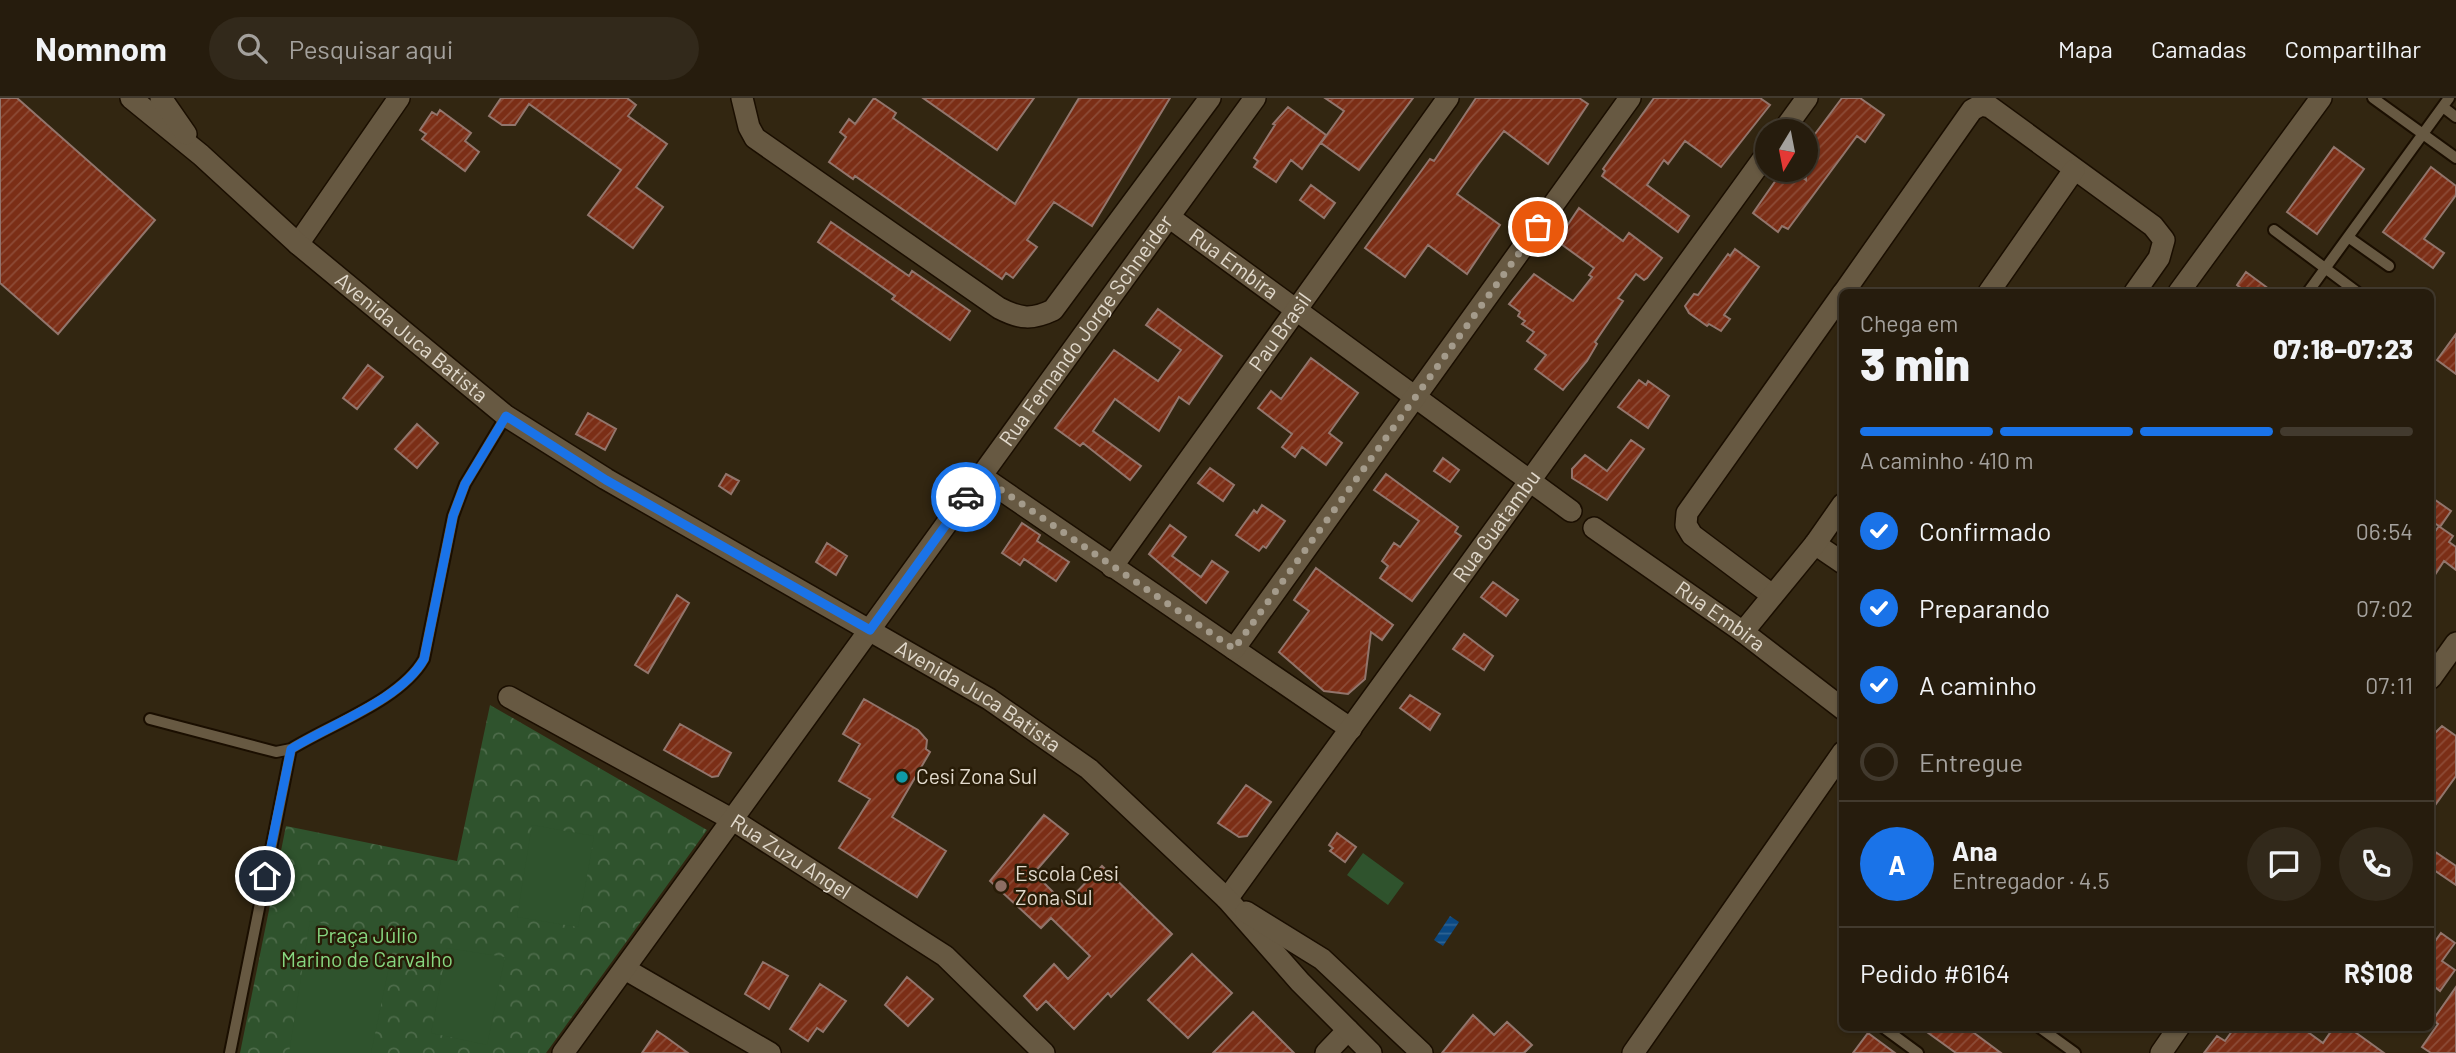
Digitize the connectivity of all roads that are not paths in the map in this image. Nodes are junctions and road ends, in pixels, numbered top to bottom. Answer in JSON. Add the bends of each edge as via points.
{"nodes":[{"id":1,"x":131,"y":98,"type":"edge"},
{"id":2,"x":161,"y":98,"type":"edge"},
{"id":3,"x":399,"y":98,"type":"edge"},
{"id":4,"x":743,"y":98,"type":"edge"},
{"id":5,"x":1210,"y":98,"type":"edge"},
{"id":6,"x":1255,"y":98,"type":"edge"},
{"id":7,"x":1448,"y":98,"type":"edge"},
{"id":8,"x":1630,"y":98,"type":"edge"},
{"id":9,"x":1807,"y":98,"type":"edge"},
{"id":10,"x":2321,"y":98,"type":"edge"},
{"id":11,"x":2373,"y":98,"type":"edge"},
{"id":12,"x":2446,"y":103,"type":"edge"},
{"id":13,"x":2456,"y":117,"type":"edge"},
{"id":14,"x":1792,"y":119,"type":"edge"},
{"id":15,"x":2423,"y":134,"type":"junction"},
{"id":16,"x":201,"y":155,"type":"junction"},
{"id":17,"x":2456,"y":158,"type":"edge"},
{"id":18,"x":1755,"y":170,"type":"edge"},
{"id":19,"x":2074,"y":170,"type":"junction"},
{"id":20,"x":1169,"y":217,"type":"junction"},
{"id":21,"x":2274,"y":230,"type":"dead end"},
{"id":22,"x":2348,"y":237,"type":"junction"},
{"id":23,"x":298,"y":244,"type":"junction"},
{"id":24,"x":2389,"y":266,"type":"dead end"},
{"id":25,"x":2325,"y":268,"type":"junction"},
{"id":26,"x":1846,"y":289,"type":"edge"},
{"id":27,"x":1991,"y":289,"type":"edge"},
{"id":28,"x":2137,"y":289,"type":"edge"},
{"id":29,"x":2181,"y":289,"type":"edge"},
{"id":30,"x":2310,"y":289,"type":"edge"},
{"id":31,"x":2353,"y":289,"type":"edge"},
{"id":32,"x":1839,"y":299,"type":"edge"},
{"id":33,"x":1296,"y":311,"type":"junction"},
{"id":34,"x":1414,"y":398,"type":"junction"},
{"id":35,"x":506,"y":416,"type":"junction"},
{"id":36,"x":981,"y":476,"type":"junction"},
{"id":37,"x":1529,"y":483,"type":"junction"},
{"id":38,"x":1839,"y":509,"type":"edge"},
{"id":39,"x":1571,"y":511,"type":"dead end"},
{"id":40,"x":1594,"y":528,"type":"dead end"},
{"id":41,"x":1815,"y":544,"type":"junction"},
{"id":42,"x":1839,"y":560,"type":"edge"},
{"id":43,"x":1112,"y":566,"type":"junction"},
{"id":44,"x":1772,"y":595,"type":"junction"},
{"id":45,"x":870,"y":630,"type":"junction"},
{"id":46,"x":1743,"y":632,"type":"junction"},
{"id":47,"x":2456,"y":643,"type":"edge"},
{"id":48,"x":1234,"y":649,"type":"junction"},
{"id":49,"x":2434,"y":674,"type":"edge"},
{"id":50,"x":509,"y":696,"type":"dead end"},
{"id":51,"x":1839,"y":706,"type":"edge"},
{"id":52,"x":150,"y":719,"type":"dead end"},
{"id":53,"x":1351,"y":729,"type":"junction"},
{"id":54,"x":291,"y":749,"type":"junction"},
{"id":55,"x":1839,"y":758,"type":"edge"},
{"id":56,"x":733,"y":820,"type":"junction"},
{"id":57,"x":1227,"y":899,"type":"junction"},
{"id":58,"x":1322,"y":959,"type":"junction"},
{"id":59,"x":625,"y":970,"type":"junction"},
{"id":60,"x":1300,"y":982,"type":"junction"},
{"id":61,"x":1348,"y":1030,"type":"junction"},
{"id":62,"x":1888,"y":1031,"type":"edge"},
{"id":63,"x":2045,"y":1031,"type":"edge"},
{"id":64,"x":2176,"y":1031,"type":"edge"},
{"id":65,"x":230,"y":1053,"type":"edge"},
{"id":66,"x":563,"y":1053,"type":"edge"},
{"id":67,"x":770,"y":1053,"type":"edge"},
{"id":68,"x":1044,"y":1053,"type":"edge"},
{"id":69,"x":1326,"y":1053,"type":"edge"},
{"id":70,"x":1371,"y":1053,"type":"edge"},
{"id":71,"x":1422,"y":1053,"type":"edge"},
{"id":72,"x":1633,"y":1053,"type":"edge"},
{"id":73,"x":1918,"y":1053,"type":"edge"},
{"id":74,"x":2076,"y":1053,"type":"edge"},
{"id":75,"x":2161,"y":1053,"type":"edge"}],
"edges":[{"from":1,"to":16,"type":"street","name":"Avenida Juca Batista"},
{"from":2,"to":16,"type":"street","name":"Avenida Juca Batista"},
{"from":3,"to":23,"type":"street"},
{"from":4,"to":5,"type":"street","via":[[748,127],[755,138],[999,309],[1017,317],[1036,318],[1053,310]]},
{"from":6,"to":20,"type":"street","name":"Rua Fernando Jorge Schneider"},
{"from":7,"to":33,"type":"street","name":"Pau Brasil"},
{"from":8,"to":34,"type":"street"},
{"from":9,"to":14,"type":"street"},
{"from":10,"to":29,"type":"street"},
{"from":11,"to":15,"type":"lane"},
{"from":12,"to":13,"type":"lane"},
{"from":12,"to":15,"type":"lane"},
{"from":15,"to":17,"type":"lane"},
{"from":15,"to":22,"type":"lane"},
{"from":16,"to":23,"type":"street","name":"Avenida Juca Batista"},
{"from":18,"to":37,"type":"street","name":"Rua Guatambu"},
{"from":19,"to":26,"type":"street","via":[[1990,107],[1981,105],[1972,110]]},
{"from":19,"to":27,"type":"street"},
{"from":19,"to":28,"type":"street","via":[[2153,226],[2164,240],[2159,258]]},
{"from":20,"to":33,"type":"street","name":"Rua Embira"},
{"from":20,"to":36,"type":"street","name":"Rua Fernando Jorge Schneider"},
{"from":21,"to":25,"type":"lane"},
{"from":22,"to":24,"type":"lane"},
{"from":22,"to":25,"type":"lane"},
{"from":23,"to":35,"type":"street","name":"Avenida Juca Batista"},
{"from":25,"to":30,"type":"lane"},
{"from":25,"to":31,"type":"lane"},
{"from":32,"to":44,"type":"street","via":[[1687,513],[1685,525],[1692,535]]},
{"from":33,"to":34,"type":"street","name":"Rua Embira"},
{"from":33,"to":43,"type":"street","name":"Pau Brasil"},
{"from":34,"to":37,"type":"street","name":"Rua Embira"},
{"from":34,"to":48,"type":"street"},
{"from":35,"to":45,"type":"street","name":"Avenida Juca Batista","via":[[606,480]]},
{"from":35,"to":54,"type":"lane","via":[[465,484],[453,516],[424,659],[415,676]]},
{"from":36,"to":43,"type":"street"},
{"from":36,"to":45,"type":"street","name":"Rua Fernando Jorge Schneider"},
{"from":37,"to":39,"type":"street","name":"Rua Embira"},
{"from":37,"to":53,"type":"street","name":"Rua Guatambu"},
{"from":38,"to":41,"type":"street"},
{"from":40,"to":46,"type":"street","name":"Rua Embira"},
{"from":41,"to":42,"type":"street"},
{"from":41,"to":44,"type":"street"},
{"from":43,"to":48,"type":"street"},
{"from":44,"to":46,"type":"street"},
{"from":45,"to":56,"type":"street","name":"Rua Fernando Jorge Schneider"},
{"from":45,"to":57,"type":"street","name":"Avenida Juca Batista","via":[[989,699],[1088,769]]},
{"from":46,"to":51,"type":"street","name":"Rua Embira"},
{"from":47,"to":49,"type":"street"},
{"from":48,"to":53,"type":"street"},
{"from":50,"to":56,"type":"street","name":"Rua Zuzu Angel"},
{"from":52,"to":54,"type":"lane","via":[[275,752]]},
{"from":53,"to":57,"type":"street","name":"Rua Guatambu"},
{"from":54,"to":65,"type":"lane"},
{"from":55,"to":72,"type":"street"},
{"from":56,"to":59,"type":"street","name":"Rua Fernando Jorge Schneider"},
{"from":56,"to":68,"type":"street","name":"Rua Zuzu Angel","via":[[945,956]]},
{"from":57,"to":58,"type":"street","name":"Avenida Juca Batista"},
{"from":57,"to":60,"type":"street","name":"Avenida Juca Batista"},
{"from":58,"to":60,"type":"street","via":[[1312,956],[1299,962]]},
{"from":58,"to":71,"type":"street","name":"Avenida Juca Batista"},
{"from":59,"to":66,"type":"street","name":"Rua Fernando Jorge Schneider"},
{"from":59,"to":67,"type":"street"},
{"from":60,"to":61,"type":"street","name":"Avenida Juca Batista"},
{"from":61,"to":69,"type":"street"},
{"from":61,"to":70,"type":"street","name":"Avenida Juca Batista"},
{"from":62,"to":73,"type":"lane"},
{"from":63,"to":74,"type":"lane"},
{"from":64,"to":75,"type":"street"}]}
